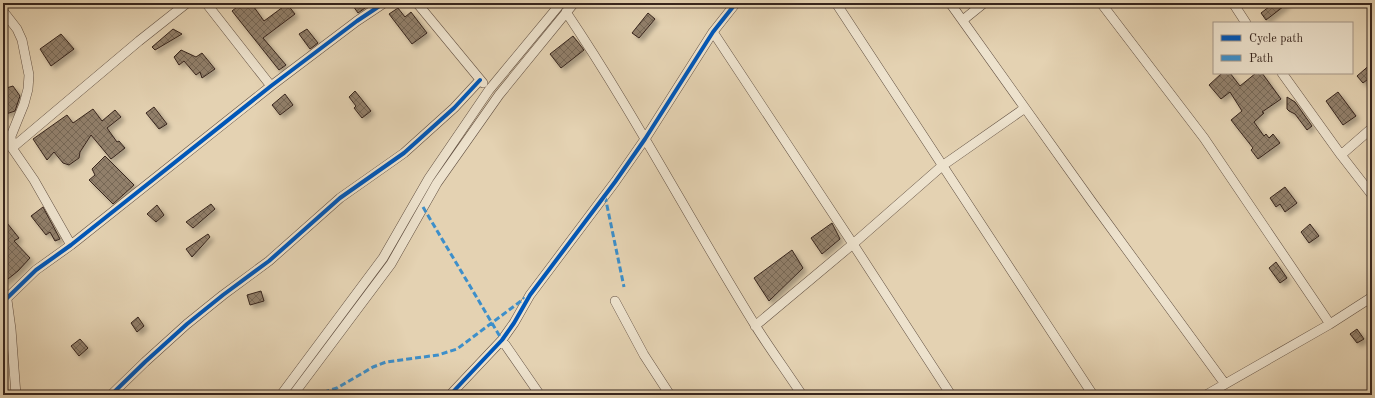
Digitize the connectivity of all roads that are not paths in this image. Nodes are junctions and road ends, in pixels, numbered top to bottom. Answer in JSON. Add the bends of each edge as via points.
{"nodes":[{"id":1,"x":187,"y":3,"type":"edge"},
{"id":2,"x":206,"y":3,"type":"edge"},
{"id":3,"x":384,"y":3,"type":"edge"},
{"id":4,"x":417,"y":3,"type":"edge"},
{"id":5,"x":561,"y":3,"type":"edge"},
{"id":6,"x":574,"y":3,"type":"edge"},
{"id":7,"x":736,"y":3,"type":"edge"},
{"id":8,"x":836,"y":3,"type":"edge"},
{"id":9,"x":950,"y":3,"type":"edge"},
{"id":10,"x":984,"y":3,"type":"edge"},
{"id":11,"x":1101,"y":3,"type":"edge"},
{"id":12,"x":1233,"y":3,"type":"edge"},
{"id":13,"x":3,"y":10,"type":"edge"},
{"id":14,"x":566,"y":12,"type":"junction"},
{"id":15,"x":963,"y":20,"type":"junction"},
{"id":16,"x":1245,"y":22,"type":"edge"},
{"id":17,"x":713,"y":32,"type":"junction"},
{"id":18,"x":1283,"y":74,"type":"edge"},
{"id":19,"x":480,"y":80,"type":"junction"},
{"id":20,"x":271,"y":86,"type":"junction"},
{"id":21,"x":489,"y":90,"type":"junction"},
{"id":22,"x":1025,"y":108,"type":"junction"},
{"id":23,"x":1372,"y":128,"type":"edge"},
{"id":24,"x":645,"y":139,"type":"junction"},
{"id":25,"x":12,"y":148,"type":"junction"},
{"id":26,"x":1340,"y":155,"type":"junction"},
{"id":27,"x":942,"y":166,"type":"junction"},
{"id":28,"x":1372,"y":195,"type":"edge"},
{"id":29,"x":853,"y":244,"type":"junction"},
{"id":30,"x":71,"y":245,"type":"junction"},
{"id":31,"x":1372,"y":297,"type":"edge"},
{"id":32,"x":5,"y":301,"type":"edge"},
{"id":33,"x":615,"y":301,"type":"dead end"},
{"id":34,"x":1330,"y":324,"type":"junction"},
{"id":35,"x":755,"y":326,"type":"junction"},
{"id":36,"x":502,"y":340,"type":"junction"},
{"id":37,"x":1225,"y":384,"type":"junction"},
{"id":38,"x":16,"y":395,"type":"edge"},
{"id":39,"x":111,"y":395,"type":"edge"},
{"id":40,"x":281,"y":395,"type":"edge"},
{"id":41,"x":292,"y":395,"type":"edge"},
{"id":42,"x":450,"y":395,"type":"edge"},
{"id":43,"x":540,"y":395,"type":"edge"},
{"id":44,"x":670,"y":395,"type":"edge"},
{"id":45,"x":802,"y":395,"type":"edge"},
{"id":46,"x":951,"y":395,"type":"edge"},
{"id":47,"x":1093,"y":395,"type":"edge"},
{"id":48,"x":1206,"y":395,"type":"edge"}],
"edges":[{"from":1,"to":25,"type":"street"},
{"from":2,"to":20,"type":"street"},
{"from":3,"to":20,"type":"street"},
{"from":4,"to":19,"type":"street"},
{"from":5,"to":21,"type":"street"},
{"from":6,"to":14,"type":"street"},
{"from":7,"to":17,"type":"street"},
{"from":8,"to":27,"type":"street"},
{"from":9,"to":15,"type":"street"},
{"from":10,"to":15,"type":"street"},
{"from":11,"to":34,"type":"street","via":[[1204,138]]},
{"from":12,"to":16,"type":"street"},
{"from":13,"to":25,"type":"street","via":[[22,40],[29,75],[24,104],[11,136]]},
{"from":14,"to":24,"type":"street"},
{"from":14,"to":41,"type":"street","via":[[499,94],[437,183],[390,264]]},
{"from":15,"to":22,"type":"street"},
{"from":17,"to":24,"type":"street"},
{"from":17,"to":29,"type":"street"},
{"from":18,"to":26,"type":"street"},
{"from":19,"to":21,"type":"street"},
{"from":19,"to":39,"type":"street","via":[[454,108],[404,153],[340,198],[269,261],[223,294]]},
{"from":20,"to":30,"type":"street"},
{"from":21,"to":40,"type":"street","via":[[429,178],[383,258]]},
{"from":22,"to":27,"type":"street"},
{"from":22,"to":37,"type":"street"},
{"from":23,"to":26,"type":"street"},
{"from":24,"to":35,"type":"street"},
{"from":24,"to":36,"type":"street","via":[[530,295]]},
{"from":25,"to":30,"type":"street","via":[[34,180]]},
{"from":26,"to":28,"type":"street"},
{"from":27,"to":29,"type":"street"},
{"from":27,"to":47,"type":"street"},
{"from":29,"to":35,"type":"street"},
{"from":29,"to":46,"type":"street"},
{"from":30,"to":32,"type":"street","via":[[36,270]]},
{"from":31,"to":34,"type":"street"},
{"from":32,"to":38,"type":"street","via":[[11,329]]},
{"from":33,"to":44,"type":"street","via":[[644,355]]},
{"from":34,"to":37,"type":"street"},
{"from":35,"to":45,"type":"street"},
{"from":36,"to":42,"type":"street"},
{"from":36,"to":43,"type":"street"},
{"from":37,"to":48,"type":"street"}]}
